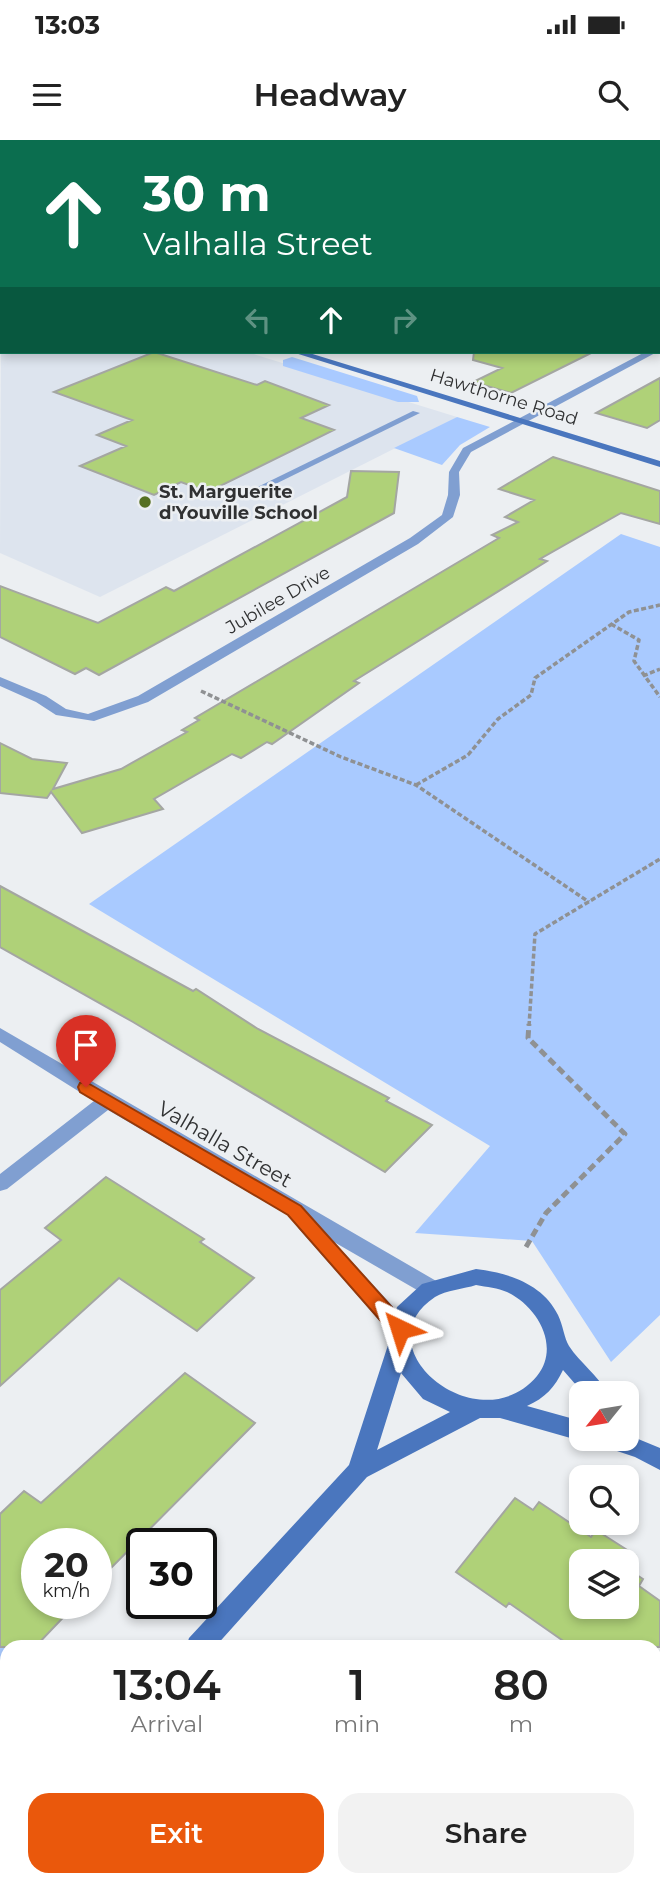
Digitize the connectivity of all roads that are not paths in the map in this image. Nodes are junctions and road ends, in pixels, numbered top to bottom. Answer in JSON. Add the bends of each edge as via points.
{"nodes":[{"id":1,"x":303,"y":354,"type":"edge"},
{"id":2,"x":648,"y":354,"type":"edge"},
{"id":3,"x":416,"y":413,"type":"dead end"},
{"id":4,"x":520,"y":421,"type":"junction"},
{"id":5,"x":660,"y":464,"type":"edge"},
{"id":6,"x":240,"y":498,"type":"dead end"},
{"id":7,"x":0,"y":681,"type":"edge"},
{"id":8,"x":0,"y":1034,"type":"edge"},
{"id":9,"x":107,"y":1101,"type":"junction"},
{"id":10,"x":0,"y":1184,"type":"edge"},
{"id":11,"x":295,"y":1210,"type":"junction"},
{"id":12,"x":431,"y":1288,"type":"junction"},
{"id":13,"x":399,"y":1336,"type":"junction"},
{"id":14,"x":559,"y":1349,"type":"junction"},
{"id":15,"x":586,"y":1381,"type":"edge"},
{"id":16,"x":488,"y":1408,"type":"junction"},
{"id":17,"x":569,"y":1428,"type":"edge"},
{"id":18,"x":359,"y":1470,"type":"junction"},
{"id":19,"x":204,"y":1640,"type":"edge"}],
"edges":[{"from":1,"to":4,"type":"street","name":"Hawthorne Road"},
{"from":2,"to":4,"type":"street"},
{"from":3,"to":6,"type":"lane"},
{"from":4,"to":5,"type":"street","name":"Hawthorne Road"},
{"from":4,"to":7,"type":"street","name":"Jubilee Drive","via":[[467,450],[454,472],[454,495],[447,517],[143,699],[89,718],[61,712]]},
{"from":8,"to":9,"type":"street","name":"Valhalla Street"},
{"from":9,"to":10,"type":"street"},
{"from":9,"to":11,"type":"street","name":"Valhalla Street"},
{"from":11,"to":12,"type":"street","name":"Valhalla Street"},
{"from":11,"to":13,"type":"street"},
{"from":12,"to":13,"type":"street","via":[[411,1302],[400,1321]]},
{"from":12,"to":14,"type":"street","via":[[450,1279],[475,1276],[525,1292],[543,1307],[555,1327]]},
{"from":13,"to":16,"type":"street","via":[[402,1360],[431,1394],[453,1404]]},
{"from":13,"to":18,"type":"street"},
{"from":14,"to":15,"type":"street"},
{"from":14,"to":16,"type":"street","via":[[555,1369],[542,1387],[524,1400]]},
{"from":16,"to":17,"type":"street"},
{"from":16,"to":18,"type":"street"},
{"from":18,"to":19,"type":"street"}]}
